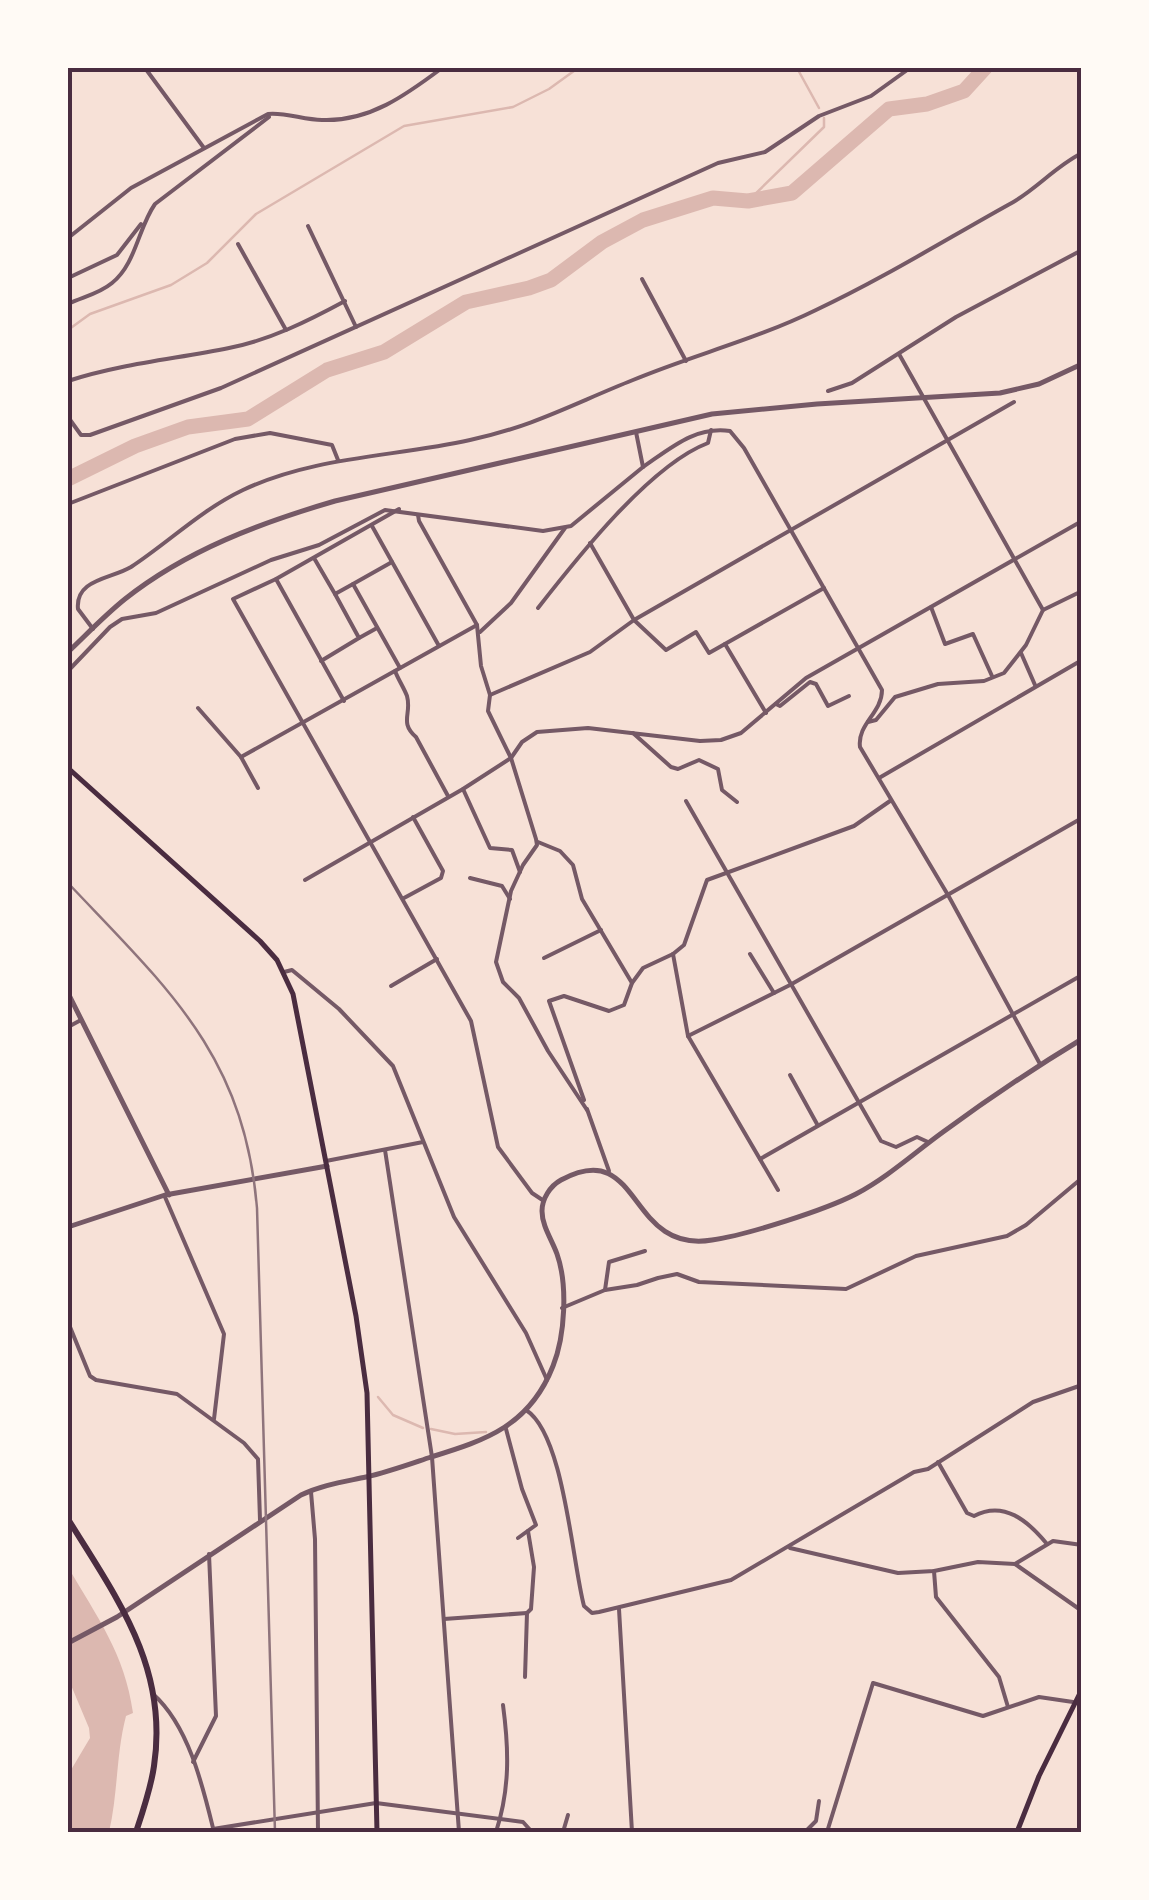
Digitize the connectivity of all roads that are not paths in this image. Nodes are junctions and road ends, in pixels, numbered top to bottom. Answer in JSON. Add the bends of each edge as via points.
{"nodes":[{"id":1,"x":145,"y":68,"type":"edge"},
{"id":2,"x":442,"y":68,"type":"edge"},
{"id":3,"x":910,"y":68,"type":"edge"},
{"id":4,"x":272,"y":114,"type":"junction"},
{"id":5,"x":204,"y":148,"type":"junction"},
{"id":6,"x":1082,"y":153,"type":"edge"},
{"id":7,"x":144,"y":220,"type":"junction"},
{"id":8,"x":308,"y":226,"type":"dead end"},
{"id":9,"x":68,"y":238,"type":"edge"},
{"id":10,"x":238,"y":244,"type":"dead end"},
{"id":11,"x":1082,"y":250,"type":"edge"},
{"id":12,"x":68,"y":278,"type":"edge"},
{"id":13,"x":642,"y":278,"type":"dead end"},
{"id":14,"x":345,"y":302,"type":"junction"},
{"id":15,"x":68,"y":304,"type":"edge"},
{"id":16,"x":356,"y":326,"type":"junction"},
{"id":17,"x":286,"y":330,"type":"junction"},
{"id":18,"x":899,"y":354,"type":"junction"},
{"id":19,"x":686,"y":361,"type":"junction"},
{"id":20,"x":1082,"y":364,"type":"edge"},
{"id":21,"x":68,"y":381,"type":"edge"},
{"id":22,"x":828,"y":391,"type":"dead end"},
{"id":23,"x":925,"y":399,"type":"junction"},
{"id":24,"x":1014,"y":402,"type":"dead end"},
{"id":25,"x":68,"y":417,"type":"edge"},
{"id":26,"x":711,"y":430,"type":"junction"},
{"id":27,"x":636,"y":432,"type":"junction"},
{"id":28,"x":948,"y":439,"type":"junction"},
{"id":29,"x":338,"y":460,"type":"junction"},
{"id":30,"x":643,"y":467,"type":"junction"},
{"id":31,"x":68,"y":504,"type":"edge"},
{"id":32,"x":399,"y":509,"type":"junction"},
{"id":33,"x":418,"y":514,"type":"junction"},
{"id":34,"x":1082,"y":521,"type":"edge"},
{"id":35,"x":372,"y":526,"type":"junction"},
{"id":36,"x":565,"y":528,"type":"junction"},
{"id":37,"x":791,"y":530,"type":"junction"},
{"id":38,"x":590,"y":542,"type":"junction"},
{"id":39,"x":314,"y":558,"type":"junction"},
{"id":40,"x":1014,"y":560,"type":"junction"},
{"id":41,"x":392,"y":562,"type":"junction"},
{"id":42,"x":276,"y":579,"type":"junction"},
{"id":43,"x":354,"y":584,"type":"junction"},
{"id":44,"x":824,"y":588,"type":"junction"},
{"id":45,"x":1082,"y":591,"type":"edge"},
{"id":46,"x":336,"y":594,"type":"junction"},
{"id":47,"x":932,"y":607,"type":"junction"},
{"id":48,"x":538,"y":608,"type":"dead end"},
{"id":49,"x":1043,"y":610,"type":"junction"},
{"id":50,"x":634,"y":620,"type":"junction"},
{"id":51,"x":477,"y":625,"type":"junction"},
{"id":52,"x":378,"y":628,"type":"junction"},
{"id":53,"x":93,"y":629,"type":"junction"},
{"id":54,"x":479,"y":633,"type":"junction"},
{"id":55,"x":360,"y":638,"type":"junction"},
{"id":56,"x":725,"y":643,"type":"junction"},
{"id":57,"x":439,"y":646,"type":"junction"},
{"id":58,"x":859,"y":650,"type":"junction"},
{"id":59,"x":68,"y":652,"type":"edge"},
{"id":60,"x":1021,"y":653,"type":"junction"},
{"id":61,"x":1082,"y":660,"type":"edge"},
{"id":62,"x":321,"y":661,"type":"junction"},
{"id":63,"x":1075,"y":664,"type":"junction"},
{"id":64,"x":398,"y":670,"type":"junction"},
{"id":65,"x":68,"y":671,"type":"edge"},
{"id":66,"x":1082,"y":675,"type":"edge"},
{"id":67,"x":993,"y":678,"type":"junction"},
{"id":68,"x":1035,"y":685,"type":"junction"},
{"id":69,"x":490,"y":695,"type":"junction"},
{"id":70,"x":849,"y":696,"type":"dead end"},
{"id":71,"x":344,"y":701,"type":"junction"},
{"id":72,"x":776,"y":704,"type":"junction"},
{"id":73,"x":198,"y":708,"type":"dead end"},
{"id":74,"x":766,"y":712,"type":"junction"},
{"id":75,"x":868,"y":722,"type":"junction"},
{"id":76,"x":303,"y":723,"type":"junction"},
{"id":77,"x":633,"y":733,"type":"junction"},
{"id":78,"x":241,"y":757,"type":"junction"},
{"id":79,"x":511,"y":758,"type":"junction"},
{"id":80,"x":68,"y":768,"type":"edge"},
{"id":81,"x":879,"y":778,"type":"junction"},
{"id":82,"x":258,"y":788,"type":"dead end"},
{"id":83,"x":463,"y":789,"type":"junction"},
{"id":84,"x":448,"y":797,"type":"junction"},
{"id":85,"x":891,"y":800,"type":"junction"},
{"id":86,"x":686,"y":801,"type":"dead end"},
{"id":87,"x":737,"y":802,"type":"dead end"},
{"id":88,"x":413,"y":818,"type":"junction"},
{"id":89,"x":1082,"y":818,"type":"edge"},
{"id":90,"x":537,"y":841,"type":"junction"},
{"id":91,"x":370,"y":842,"type":"junction"},
{"id":92,"x":724,"y":871,"type":"junction"},
{"id":93,"x":520,"y":874,"type":"junction"},
{"id":94,"x":470,"y":878,"type":"dead end"},
{"id":95,"x":305,"y":880,"type":"dead end"},
{"id":96,"x":948,"y":894,"type":"junction"},
{"id":97,"x":510,"y":898,"type":"junction"},
{"id":98,"x":402,"y":900,"type":"junction"},
{"id":99,"x":600,"y":930,"type":"junction"},
{"id":100,"x":673,"y":954,"type":"junction"},
{"id":101,"x":750,"y":954,"type":"dead end"},
{"id":102,"x":544,"y":958,"type":"dead end"},
{"id":103,"x":437,"y":959,"type":"junction"},
{"id":104,"x":284,"y":972,"type":"junction"},
{"id":105,"x":1082,"y":974,"type":"edge"},
{"id":106,"x":632,"y":983,"type":"junction"},
{"id":107,"x":790,"y":985,"type":"junction"},
{"id":108,"x":391,"y":986,"type":"dead end"},
{"id":109,"x":774,"y":993,"type":"junction"},
{"id":110,"x":68,"y":994,"type":"edge"},
{"id":111,"x":1014,"y":1013,"type":"junction"},
{"id":112,"x":81,"y":1020,"type":"junction"},
{"id":113,"x":68,"y":1027,"type":"edge"},
{"id":114,"x":688,"y":1036,"type":"junction"},
{"id":115,"x":1082,"y":1039,"type":"edge"},
{"id":116,"x":1040,"y":1064,"type":"junction"},
{"id":117,"x":790,"y":1075,"type":"dead end"},
{"id":118,"x":859,"y":1103,"type":"junction"},
{"id":119,"x":587,"y":1110,"type":"junction"},
{"id":120,"x":818,"y":1124,"type":"junction"},
{"id":121,"x":422,"y":1142,"type":"junction"},
{"id":122,"x":928,"y":1142,"type":"junction"},
{"id":123,"x":385,"y":1150,"type":"junction"},
{"id":124,"x":760,"y":1159,"type":"junction"},
{"id":125,"x":327,"y":1163,"type":"junction"},
{"id":126,"x":609,"y":1171,"type":"junction"},
{"id":127,"x":1082,"y":1178,"type":"edge"},
{"id":128,"x":778,"y":1190,"type":"dead end"},
{"id":129,"x":167,"y":1195,"type":"junction"},
{"id":130,"x":544,"y":1201,"type":"junction"},
{"id":131,"x":68,"y":1227,"type":"edge"},
{"id":132,"x":646,"y":1252,"type":"dead end"},
{"id":133,"x":605,"y":1290,"type":"junction"},
{"id":134,"x":562,"y":1308,"type":"junction"},
{"id":135,"x":68,"y":1322,"type":"edge"},
{"id":136,"x":546,"y":1380,"type":"junction"},
{"id":137,"x":1082,"y":1385,"type":"edge"},
{"id":138,"x":526,"y":1409,"type":"junction"},
{"id":139,"x":214,"y":1420,"type":"junction"},
{"id":140,"x":506,"y":1428,"type":"junction"},
{"id":141,"x":432,"y":1457,"type":"junction"},
{"id":142,"x":938,"y":1462,"type":"junction"},
{"id":143,"x":370,"y":1476,"type":"junction"},
{"id":144,"x":310,"y":1490,"type":"junction"},
{"id":145,"x":68,"y":1518,"type":"edge"},
{"id":146,"x":260,"y":1524,"type":"junction"},
{"id":147,"x":528,"y":1531,"type":"junction"},
{"id":148,"x":518,"y":1538,"type":"dead end"},
{"id":149,"x":1047,"y":1544,"type":"junction"},
{"id":150,"x":1082,"y":1544,"type":"edge"},
{"id":151,"x":790,"y":1548,"type":"junction"},
{"id":152,"x":210,"y":1554,"type":"junction"},
{"id":153,"x":1015,"y":1564,"type":"junction"},
{"id":154,"x":934,"y":1572,"type":"junction"},
{"id":155,"x":618,"y":1608,"type":"junction"},
{"id":156,"x":1082,"y":1611,"type":"edge"},
{"id":157,"x":126,"y":1612,"type":"junction"},
{"id":158,"x":527,"y":1614,"type":"junction"},
{"id":159,"x":444,"y":1619,"type":"junction"},
{"id":160,"x":68,"y":1642,"type":"edge"},
{"id":161,"x":525,"y":1677,"type":"dead end"},
{"id":162,"x":1082,"y":1689,"type":"edge"},
{"id":163,"x":154,"y":1694,"type":"junction"},
{"id":164,"x":1075,"y":1702,"type":"junction"},
{"id":165,"x":503,"y":1704,"type":"dead end"},
{"id":166,"x":1008,"y":1707,"type":"junction"},
{"id":167,"x":193,"y":1762,"type":"junction"},
{"id":168,"x":819,"y":1801,"type":"dead end"},
{"id":169,"x":376,"y":1804,"type":"junction"},
{"id":170,"x":318,"y":1813,"type":"junction"},
{"id":171,"x":458,"y":1814,"type":"junction"},
{"id":172,"x":568,"y":1815,"type":"dead end"},
{"id":173,"x":500,"y":1819,"type":"junction"},
{"id":174,"x":214,"y":1831,"type":"edge"},
{"id":175,"x":136,"y":1832,"type":"edge"},
{"id":176,"x":318,"y":1832,"type":"edge"},
{"id":177,"x":377,"y":1832,"type":"edge"},
{"id":178,"x":459,"y":1832,"type":"edge"},
{"id":179,"x":496,"y":1832,"type":"edge"},
{"id":180,"x":532,"y":1832,"type":"edge"},
{"id":181,"x":562,"y":1832,"type":"edge"},
{"id":182,"x":632,"y":1832,"type":"edge"},
{"id":183,"x":805,"y":1832,"type":"edge"},
{"id":184,"x":827,"y":1832,"type":"edge"},
{"id":185,"x":1017,"y":1832,"type":"edge"}],
"edges":[{"from":1,"to":5,"type":"street"},
{"from":2,"to":4,"type":"street","via":[[365,114],[321,120]]},
{"from":3,"to":16,"type":"street","via":[[765,152],[718,163]]},
{"from":4,"to":5,"type":"street"},
{"from":4,"to":7,"type":"street","via":[[177,185]]},
{"from":5,"to":9,"type":"street","via":[[131,188]]},
{"from":6,"to":19,"type":"street","via":[[1018,200],[817,310]]},
{"from":7,"to":12,"type":"street","via":[[117,255]]},
{"from":7,"to":15,"type":"street","via":[[115,281]]},
{"from":8,"to":14,"type":"street"},
{"from":10,"to":17,"type":"street"},
{"from":11,"to":18,"type":"street"},
{"from":13,"to":19,"type":"street"},
{"from":14,"to":16,"type":"street"},
{"from":14,"to":17,"type":"street"},
{"from":16,"to":25,"type":"street","via":[[176,406],[90,436]]},
{"from":17,"to":21,"type":"street","via":[[232,348],[106,368]]},
{"from":18,"to":22,"type":"street"},
{"from":18,"to":23,"type":"street"},
{"from":19,"to":29,"type":"street","via":[[514,431]]},
{"from":20,"to":23,"type":"street","via":[[1000,393]]},
{"from":23,"to":27,"type":"street","via":[[764,408]]},
{"from":23,"to":28,"type":"street"},
{"from":24,"to":28,"type":"street"},
{"from":26,"to":30,"type":"street"},
{"from":26,"to":37,"type":"street","via":[[730,431],[738,439]]},
{"from":26,"to":38,"type":"street","via":[[708,442],[669,466]]},
{"from":27,"to":30,"type":"street"},
{"from":27,"to":53,"type":"street","via":[[274,519],[172,568]]},
{"from":28,"to":37,"type":"street"},
{"from":28,"to":40,"type":"street"},
{"from":29,"to":31,"type":"street","via":[[325,442],[270,433],[235,438]]},
{"from":29,"to":53,"type":"street","via":[[240,491],[124,571],[87,585],[78,609]]},
{"from":30,"to":36,"type":"street"},
{"from":32,"to":33,"type":"street"},
{"from":32,"to":35,"type":"street"},
{"from":32,"to":65,"type":"street","via":[[374,513],[319,545],[270,560],[156,613],[122,619]]},
{"from":33,"to":36,"type":"street"},
{"from":33,"to":51,"type":"street"},
{"from":34,"to":40,"type":"street"},
{"from":35,"to":39,"type":"street"},
{"from":35,"to":41,"type":"street"},
{"from":36,"to":54,"type":"street","via":[[511,603]]},
{"from":37,"to":44,"type":"street"},
{"from":37,"to":50,"type":"street"},
{"from":38,"to":48,"type":"street"},
{"from":38,"to":50,"type":"street"},
{"from":39,"to":42,"type":"street"},
{"from":39,"to":46,"type":"street"},
{"from":40,"to":47,"type":"street"},
{"from":40,"to":49,"type":"street"},
{"from":41,"to":43,"type":"street"},
{"from":41,"to":57,"type":"street"},
{"from":42,"to":62,"type":"street"},
{"from":42,"to":76,"type":"street","via":[[233,598]]},
{"from":43,"to":46,"type":"street"},
{"from":43,"to":52,"type":"street"},
{"from":44,"to":56,"type":"street"},
{"from":44,"to":58,"type":"street"},
{"from":45,"to":49,"type":"street"},
{"from":46,"to":55,"type":"street"},
{"from":47,"to":58,"type":"street"},
{"from":47,"to":67,"type":"street","via":[[945,644],[973,634]]},
{"from":49,"to":60,"type":"street"},
{"from":50,"to":56,"type":"street","via":[[666,650],[696,632],[709,653]]},
{"from":50,"to":69,"type":"street","via":[[590,652]]},
{"from":51,"to":54,"type":"street"},
{"from":51,"to":57,"type":"street"},
{"from":52,"to":55,"type":"street"},
{"from":52,"to":64,"type":"street"},
{"from":53,"to":59,"type":"street"},
{"from":54,"to":69,"type":"street"},
{"from":55,"to":62,"type":"street"},
{"from":56,"to":74,"type":"street"},
{"from":57,"to":64,"type":"street"},
{"from":58,"to":72,"type":"street","via":[[806,678]]},
{"from":58,"to":75,"type":"street","via":[[882,696]]},
{"from":60,"to":67,"type":"street"},
{"from":60,"to":68,"type":"street"},
{"from":61,"to":63,"type":"street"},
{"from":62,"to":71,"type":"street"},
{"from":63,"to":66,"type":"street"},
{"from":63,"to":68,"type":"street"},
{"from":64,"to":71,"type":"street"},
{"from":64,"to":84,"type":"street","via":[[408,730]]},
{"from":67,"to":75,"type":"street","via":[[895,697]]},
{"from":68,"to":81,"type":"street"},
{"from":69,"to":79,"type":"street","via":[[488,711]]},
{"from":70,"to":72,"type":"street","via":[[828,706],[810,682]]},
{"from":71,"to":76,"type":"street"},
{"from":72,"to":74,"type":"street"},
{"from":73,"to":78,"type":"street"},
{"from":74,"to":77,"type":"street","via":[[721,740]]},
{"from":75,"to":81,"type":"street","via":[[859,740]]},
{"from":76,"to":78,"type":"street"},
{"from":76,"to":91,"type":"street"},
{"from":77,"to":79,"type":"street","via":[[537,732]]},
{"from":77,"to":87,"type":"street","via":[[671,767],[699,760],[718,769],[722,790]]},
{"from":78,"to":82,"type":"street"},
{"from":79,"to":83,"type":"street"},
{"from":79,"to":90,"type":"street"},
{"from":80,"to":104,"type":"main road","via":[[260,941]]},
{"from":81,"to":85,"type":"street"},
{"from":83,"to":84,"type":"street"},
{"from":83,"to":93,"type":"street","via":[[490,848],[512,850]]},
{"from":84,"to":88,"type":"street"},
{"from":85,"to":92,"type":"street","via":[[854,826]]},
{"from":85,"to":96,"type":"street"},
{"from":86,"to":92,"type":"street"},
{"from":88,"to":91,"type":"street"},
{"from":88,"to":98,"type":"street","via":[[443,871]]},
{"from":89,"to":96,"type":"street"},
{"from":90,"to":93,"type":"street"},
{"from":90,"to":99,"type":"street","via":[[573,865]]},
{"from":91,"to":95,"type":"street"},
{"from":91,"to":98,"type":"street"},
{"from":92,"to":100,"type":"street","via":[[707,880],[684,946]]},
{"from":92,"to":107,"type":"street"},
{"from":93,"to":97,"type":"street"},
{"from":94,"to":97,"type":"street","via":[[502,886]]},
{"from":96,"to":107,"type":"street"},
{"from":96,"to":111,"type":"street"},
{"from":97,"to":119,"type":"street","via":[[496,962],[503,982]]},
{"from":98,"to":103,"type":"street"},
{"from":99,"to":102,"type":"street"},
{"from":99,"to":106,"type":"street"},
{"from":100,"to":106,"type":"street","via":[[643,968]]},
{"from":100,"to":114,"type":"street"},
{"from":101,"to":109,"type":"street"},
{"from":103,"to":108,"type":"street"},
{"from":103,"to":130,"type":"street","via":[[471,1021],[498,1147]]},
{"from":104,"to":121,"type":"street","via":[[292,970],[315,987],[380,1050],[402,1083]]},
{"from":104,"to":125,"type":"main road"},
{"from":105,"to":111,"type":"street"},
{"from":106,"to":119,"type":"street","via":[[624,1005],[609,1012],[564,996],[549,1001]]},
{"from":107,"to":109,"type":"street"},
{"from":107,"to":118,"type":"street"},
{"from":109,"to":114,"type":"street"},
{"from":110,"to":112,"type":"street"},
{"from":111,"to":116,"type":"street"},
{"from":111,"to":118,"type":"street"},
{"from":112,"to":113,"type":"street"},
{"from":112,"to":129,"type":"street"},
{"from":114,"to":124,"type":"street"},
{"from":115,"to":116,"type":"street"},
{"from":116,"to":122,"type":"street"},
{"from":117,"to":120,"type":"street"},
{"from":118,"to":120,"type":"street"},
{"from":118,"to":122,"type":"street","via":[[889,1146]]},
{"from":119,"to":126,"type":"street"},
{"from":120,"to":124,"type":"street"},
{"from":121,"to":123,"type":"street"},
{"from":121,"to":136,"type":"street","via":[[454,1218],[526,1334]]},
{"from":122,"to":126,"type":"street","via":[[854,1195],[711,1240],[666,1232]]},
{"from":123,"to":125,"type":"street"},
{"from":123,"to":141,"type":"street"},
{"from":124,"to":128,"type":"street"},
{"from":125,"to":129,"type":"street"},
{"from":125,"to":143,"type":"main road","via":[[364,1367]]},
{"from":126,"to":130,"type":"street","via":[[562,1180]]},
{"from":127,"to":133,"type":"street","via":[[1007,1236],[916,1256],[846,1289],[699,1282],[678,1274]]},
{"from":129,"to":131,"type":"street"},
{"from":129,"to":139,"type":"street","via":[[224,1334]]},
{"from":130,"to":134,"type":"street","via":[[544,1222],[562,1274]]},
{"from":132,"to":133,"type":"street","via":[[609,1262]]},
{"from":133,"to":134,"type":"street"},
{"from":134,"to":136,"type":"street","via":[[560,1345]]},
{"from":135,"to":139,"type":"street","via":[[90,1376],[177,1394]]},
{"from":136,"to":138,"type":"street"},
{"from":137,"to":142,"type":"street","via":[[1033,1402]]},
{"from":138,"to":140,"type":"street"},
{"from":138,"to":155,"type":"street","via":[[538,1420],[555,1463],[584,1606],[592,1613]]},
{"from":139,"to":146,"type":"street","via":[[258,1459]]},
{"from":140,"to":141,"type":"street"},
{"from":140,"to":147,"type":"street","via":[[536,1525]]},
{"from":141,"to":143,"type":"street"},
{"from":141,"to":159,"type":"street"},
{"from":142,"to":149,"type":"street","via":[[967,1513],[1015,1514]]},
{"from":142,"to":151,"type":"street"},
{"from":143,"to":144,"type":"street"},
{"from":143,"to":169,"type":"main road"},
{"from":144,"to":146,"type":"street"},
{"from":144,"to":170,"type":"street"},
{"from":145,"to":157,"type":"highway"},
{"from":146,"to":152,"type":"street"},
{"from":147,"to":148,"type":"street"},
{"from":147,"to":158,"type":"street","via":[[534,1567]]},
{"from":149,"to":150,"type":"street"},
{"from":149,"to":153,"type":"street"},
{"from":151,"to":154,"type":"street","via":[[885,1571]]},
{"from":151,"to":155,"type":"street","via":[[731,1580]]},
{"from":152,"to":157,"type":"street"},
{"from":152,"to":167,"type":"street","via":[[216,1716]]},
{"from":153,"to":154,"type":"street","via":[[978,1562]]},
{"from":153,"to":156,"type":"street"},
{"from":154,"to":166,"type":"street","via":[[936,1596],[999,1677]]},
{"from":155,"to":182,"type":"street"},
{"from":157,"to":160,"type":"street"},
{"from":157,"to":163,"type":"highway"},
{"from":158,"to":159,"type":"street"},
{"from":158,"to":161,"type":"street"},
{"from":159,"to":171,"type":"street"},
{"from":162,"to":164,"type":"main road"},
{"from":163,"to":167,"type":"street","via":[[168,1706]]},
{"from":163,"to":175,"type":"highway","via":[[151,1781]]},
{"from":164,"to":166,"type":"street","via":[[1039,1698]]},
{"from":164,"to":185,"type":"main road"},
{"from":165,"to":173,"type":"street","via":[[509,1748]]},
{"from":166,"to":184,"type":"street","via":[[983,1716],[872,1682]]},
{"from":167,"to":174,"type":"street"},
{"from":168,"to":183,"type":"street","via":[[816,1822]]},
{"from":169,"to":170,"type":"street"},
{"from":169,"to":171,"type":"street"},
{"from":169,"to":177,"type":"main road"},
{"from":170,"to":174,"type":"street"},
{"from":170,"to":176,"type":"street"},
{"from":171,"to":173,"type":"street"},
{"from":171,"to":178,"type":"street"},
{"from":172,"to":181,"type":"street"},
{"from":173,"to":179,"type":"street"},
{"from":173,"to":180,"type":"street","via":[[523,1822]]}]}
